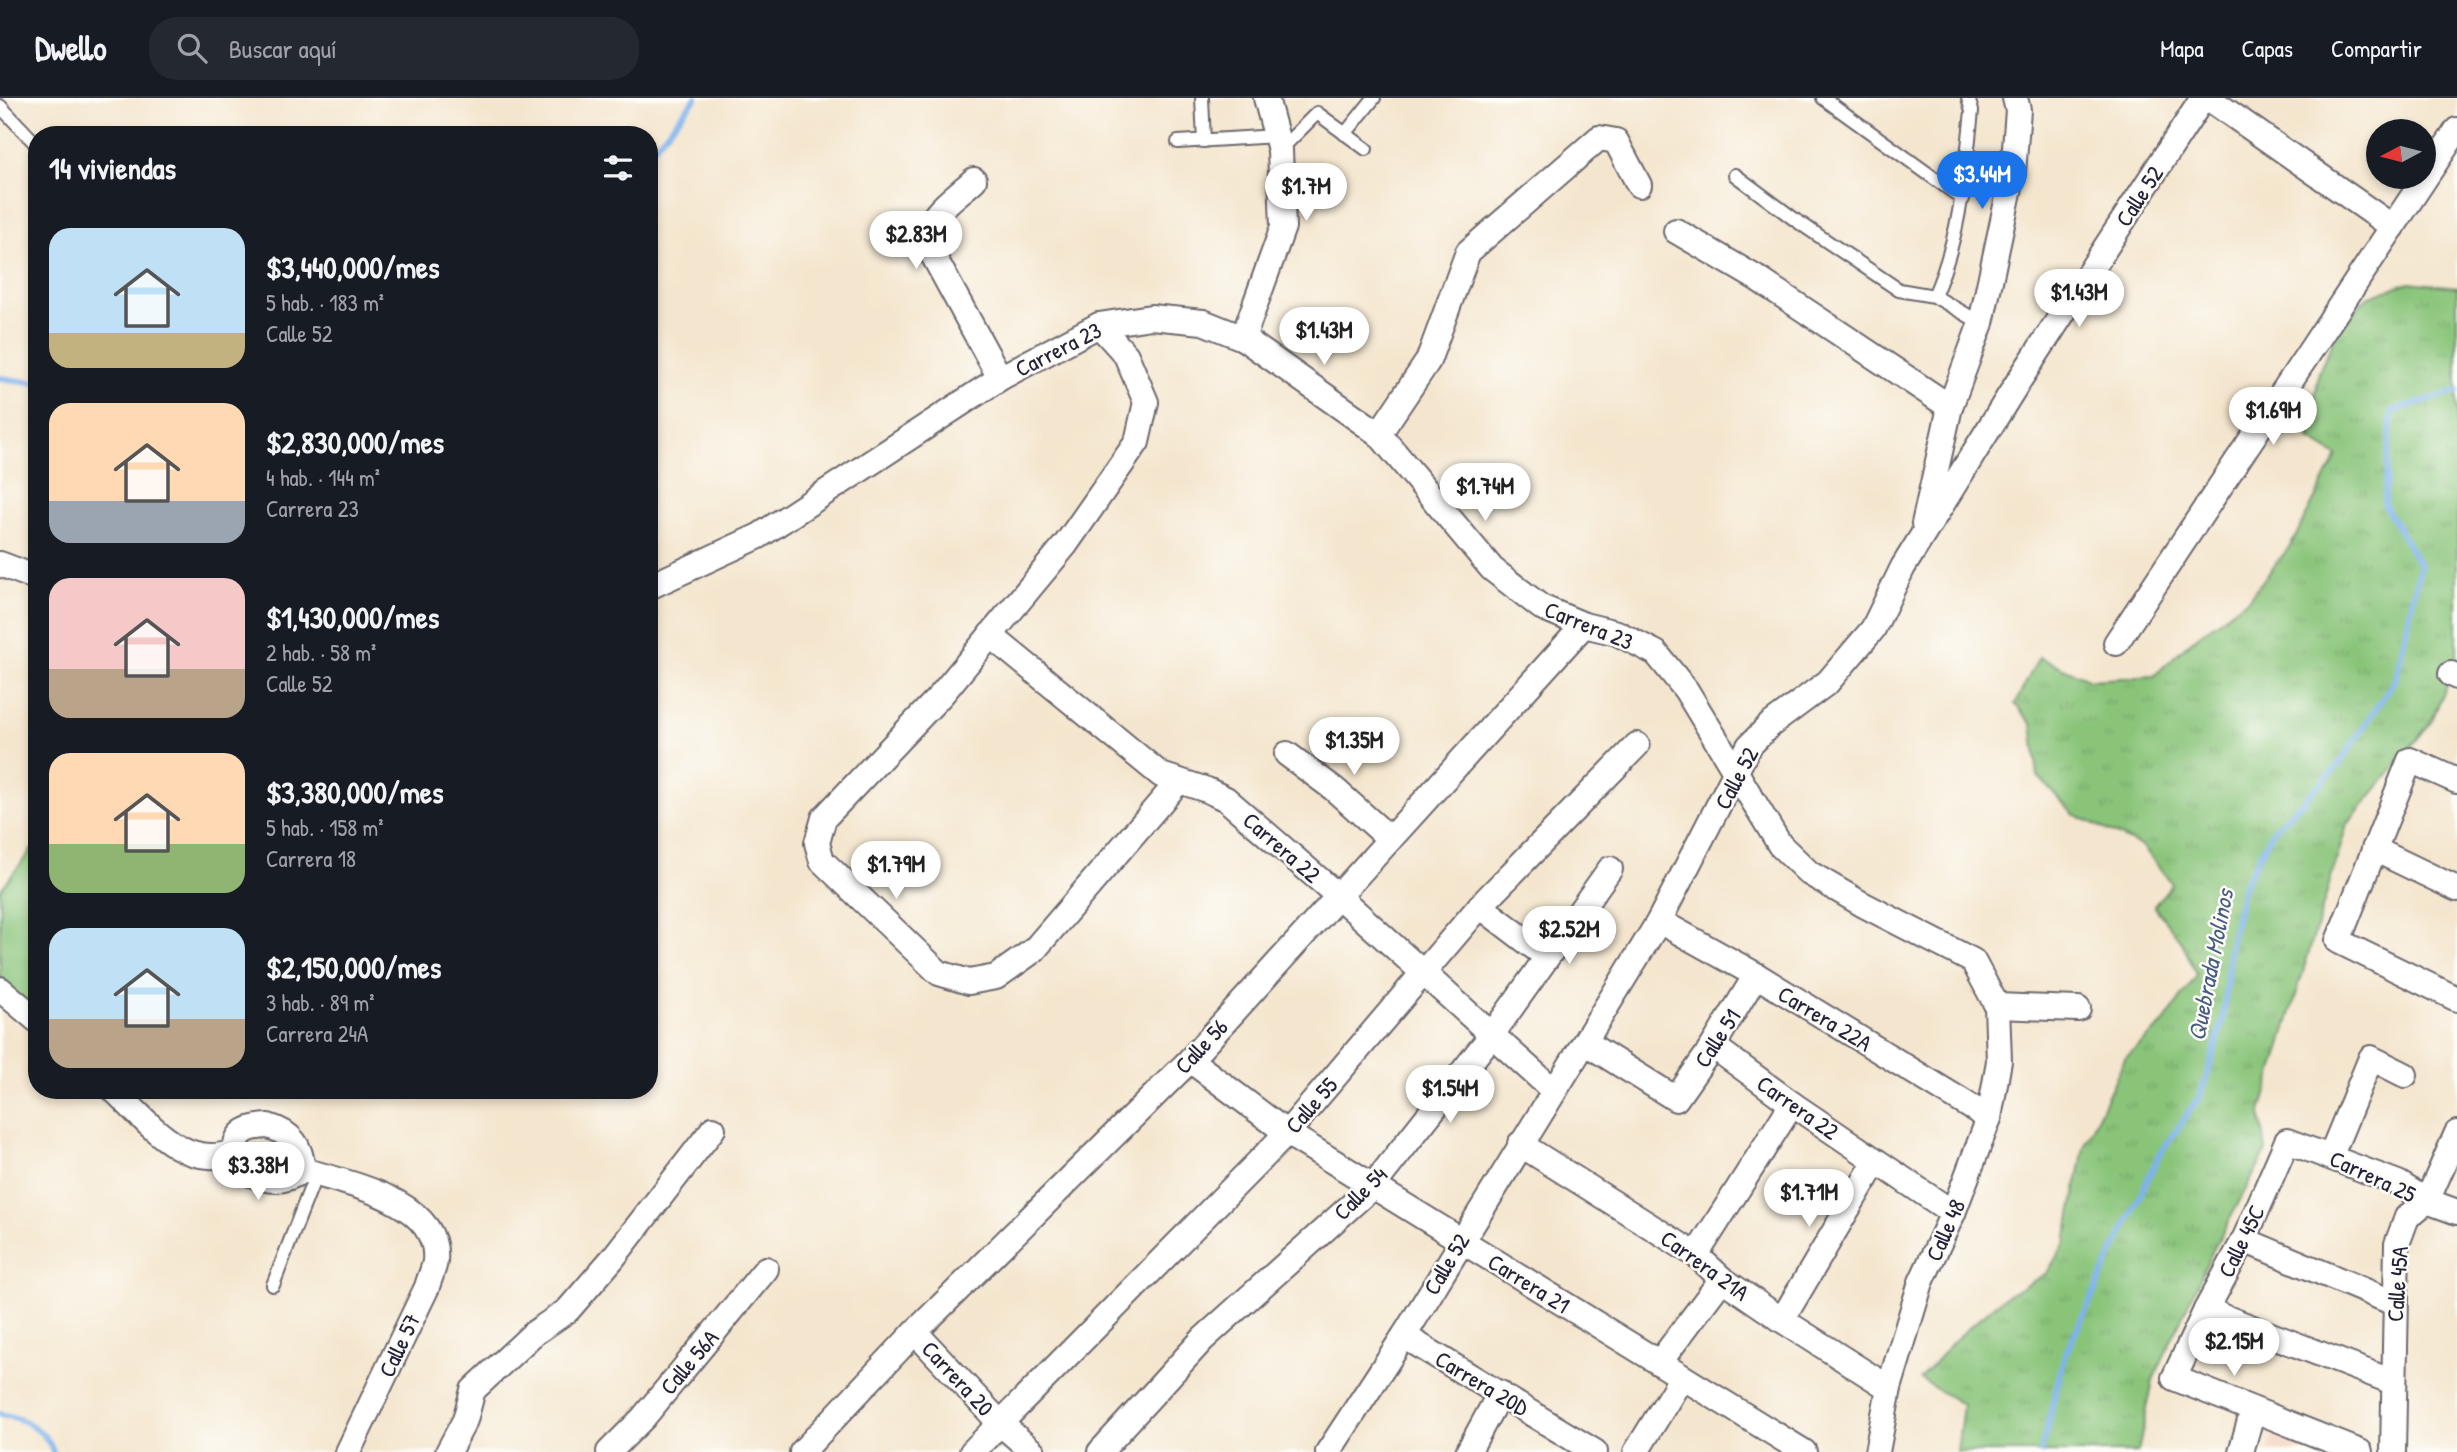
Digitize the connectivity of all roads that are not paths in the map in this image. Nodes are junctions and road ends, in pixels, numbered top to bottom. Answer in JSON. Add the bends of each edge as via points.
{"nodes":[{"id":1,"x":1202,"y":98,"type":"edge"},
{"id":2,"x":1266,"y":98,"type":"edge"},
{"id":3,"x":1317,"y":98,"type":"edge"},
{"id":4,"x":1374,"y":98,"type":"edge"},
{"id":5,"x":1823,"y":98,"type":"edge"},
{"id":6,"x":1968,"y":98,"type":"edge"},
{"id":7,"x":2015,"y":98,"type":"edge"},
{"id":8,"x":2205,"y":98,"type":"edge"},
{"id":9,"x":0,"y":106,"type":"edge"},
{"id":10,"x":1317,"y":113,"type":"junction"},
{"id":11,"x":2457,"y":130,"type":"edge"},
{"id":12,"x":1345,"y":134,"type":"junction"},
{"id":13,"x":28,"y":136,"type":"edge"},
{"id":14,"x":1203,"y":141,"type":"junction"},
{"id":15,"x":1178,"y":142,"type":"dead end"},
{"id":16,"x":1278,"y":143,"type":"junction"},
{"id":17,"x":1366,"y":149,"type":"dead end"},
{"id":18,"x":1735,"y":175,"type":"dead end"},
{"id":19,"x":974,"y":180,"type":"dead end"},
{"id":20,"x":1639,"y":185,"type":"dead end"},
{"id":21,"x":1963,"y":199,"type":"junction"},
{"id":22,"x":2393,"y":227,"type":"junction"},
{"id":23,"x":1676,"y":231,"type":"dead end"},
{"id":24,"x":1934,"y":296,"type":"junction"},
{"id":25,"x":1981,"y":323,"type":"junction"},
{"id":26,"x":1099,"y":325,"type":"junction"},
{"id":27,"x":1243,"y":338,"type":"junction"},
{"id":28,"x":1000,"y":378,"type":"junction"},
{"id":29,"x":1950,"y":407,"type":"junction"},
{"id":30,"x":1379,"y":434,"type":"junction"},
{"id":31,"x":1921,"y":538,"type":"junction"},
{"id":32,"x":0,"y":564,"type":"edge"},
{"id":33,"x":28,"y":575,"type":"edge"},
{"id":34,"x":658,"y":583,"type":"edge"},
{"id":35,"x":1584,"y":625,"type":"junction"},
{"id":36,"x":990,"y":635,"type":"junction"},
{"id":37,"x":2116,"y":643,"type":"dead end"},
{"id":38,"x":1637,"y":745,"type":"dead end"},
{"id":39,"x":1287,"y":754,"type":"dead end"},
{"id":40,"x":1736,"y":777,"type":"junction"},
{"id":41,"x":1179,"y":781,"type":"junction"},
{"id":42,"x":2457,"y":781,"type":"edge"},
{"id":43,"x":1390,"y":839,"type":"junction"},
{"id":44,"x":2374,"y":849,"type":"junction"},
{"id":45,"x":1610,"y":869,"type":"dead end"},
{"id":46,"x":2457,"y":889,"type":"edge"},
{"id":47,"x":1337,"y":895,"type":"junction"},
{"id":48,"x":1480,"y":906,"type":"junction"},
{"id":49,"x":1659,"y":921,"type":"junction"},
{"id":50,"x":1547,"y":957,"type":"junction"},
{"id":51,"x":1423,"y":974,"type":"junction"},
{"id":52,"x":1756,"y":975,"type":"junction"},
{"id":53,"x":0,"y":989,"type":"edge"},
{"id":54,"x":2457,"y":999,"type":"edge"},
{"id":55,"x":1997,"y":1006,"type":"junction"},
{"id":56,"x":2078,"y":1009,"type":"dead end"},
{"id":57,"x":28,"y":1012,"type":"edge"},
{"id":58,"x":1491,"y":1036,"type":"junction"},
{"id":59,"x":1586,"y":1043,"type":"junction"},
{"id":60,"x":1713,"y":1046,"type":"junction"},
{"id":61,"x":1190,"y":1060,"type":"junction"},
{"id":62,"x":2405,"y":1075,"type":"dead end"},
{"id":63,"x":1553,"y":1090,"type":"junction"},
{"id":64,"x":124,"y":1099,"type":"edge"},
{"id":65,"x":1792,"y":1104,"type":"junction"},
{"id":66,"x":1989,"y":1118,"type":"junction"},
{"id":67,"x":713,"y":1129,"type":"dead end"},
{"id":68,"x":1287,"y":1133,"type":"junction"},
{"id":69,"x":2457,"y":1133,"type":"edge"},
{"id":70,"x":2287,"y":1141,"type":"joint"},
{"id":71,"x":1520,"y":1144,"type":"junction"},
{"id":72,"x":235,"y":1151,"type":"junction"},
{"id":73,"x":2331,"y":1155,"type":"junction"},
{"id":74,"x":1876,"y":1161,"type":"junction"},
{"id":75,"x":309,"y":1172,"type":"junction"},
{"id":76,"x":1373,"y":1186,"type":"junction"},
{"id":77,"x":2427,"y":1201,"type":"junction"},
{"id":78,"x":2457,"y":1212,"type":"edge"},
{"id":79,"x":1953,"y":1213,"type":"junction"},
{"id":80,"x":2244,"y":1240,"type":"junction"},
{"id":81,"x":1460,"y":1241,"type":"junction"},
{"id":82,"x":1696,"y":1255,"type":"junction"},
{"id":83,"x":766,"y":1269,"type":"dead end"},
{"id":84,"x":1722,"y":1279,"type":"junction"},
{"id":85,"x":273,"y":1285,"type":"dead end"},
{"id":86,"x":2394,"y":1303,"type":"junction"},
{"id":87,"x":2206,"y":1310,"type":"junction"},
{"id":88,"x":1782,"y":1320,"type":"junction"},
{"id":89,"x":915,"y":1332,"type":"junction"},
{"id":90,"x":1404,"y":1336,"type":"junction"},
{"id":91,"x":1659,"y":1363,"type":"junction"},
{"id":92,"x":1682,"y":1377,"type":"junction"},
{"id":93,"x":2393,"y":1382,"type":"junction"},
{"id":94,"x":1889,"y":1388,"type":"junction"},
{"id":95,"x":1500,"y":1393,"type":"junction"},
{"id":96,"x":2253,"y":1410,"type":"junction"},
{"id":97,"x":1000,"y":1423,"type":"junction"},
{"id":98,"x":348,"y":1452,"type":"edge"},
{"id":99,"x":448,"y":1452,"type":"edge"},
{"id":100,"x":609,"y":1452,"type":"edge"},
{"id":101,"x":802,"y":1452,"type":"edge"},
{"id":102,"x":972,"y":1452,"type":"edge"},
{"id":103,"x":1033,"y":1452,"type":"edge"},
{"id":104,"x":1100,"y":1452,"type":"edge"},
{"id":105,"x":1328,"y":1452,"type":"edge"},
{"id":106,"x":1468,"y":1452,"type":"edge"},
{"id":107,"x":1595,"y":1452,"type":"edge"},
{"id":108,"x":1636,"y":1452,"type":"edge"},
{"id":109,"x":1804,"y":1452,"type":"edge"},
{"id":110,"x":1877,"y":1452,"type":"edge"},
{"id":111,"x":2241,"y":1452,"type":"edge"},
{"id":112,"x":2360,"y":1452,"type":"edge"},
{"id":113,"x":2393,"y":1452,"type":"edge"}],
"edges":[{"from":1,"to":14,"type":"lane"},
{"from":2,"to":16,"type":"street"},
{"from":3,"to":10,"type":"lane"},
{"from":4,"to":12,"type":"lane"},
{"from":5,"to":21,"type":"lane"},
{"from":6,"to":21,"type":"lane","via":[[1972,111]]},
{"from":7,"to":25,"type":"street","via":[[2013,173]]},
{"from":8,"to":22,"type":"street"},
{"from":8,"to":31,"type":"street","name":"Calle 52"},
{"from":9,"to":13,"type":"lane"},
{"from":10,"to":12,"type":"lane"},
{"from":10,"to":16,"type":"lane"},
{"from":11,"to":22,"type":"street"},
{"from":12,"to":17,"type":"lane"},
{"from":14,"to":15,"type":"lane"},
{"from":14,"to":16,"type":"lane"},
{"from":16,"to":27,"type":"street","via":[[1283,227]]},
{"from":18,"to":24,"type":"lane","via":[[1899,290]]},
{"from":19,"to":28,"type":"street","via":[[931,219],[925,231],[927,244]]},
{"from":20,"to":30,"type":"street","via":[[1616,141],[1599,138],[1468,252],[1428,361]]},
{"from":21,"to":24,"type":"lane","via":[[1947,265]]},
{"from":22,"to":37,"type":"street"},
{"from":23,"to":29,"type":"street","via":[[1758,279]]},
{"from":24,"to":25,"type":"lane"},
{"from":25,"to":29,"type":"street"},
{"from":26,"to":27,"type":"street","name":"Carrera 23","via":[[1177,318],[1203,322]]},
{"from":26,"to":28,"type":"street","name":"Carrera 23"},
{"from":26,"to":36,"type":"street","via":[[1126,355],[1146,402],[1137,442],[1066,544]]},
{"from":27,"to":30,"type":"street","name":"Carrera 23"},
{"from":28,"to":34,"type":"street","name":"Carrera 23","via":[[759,536]]},
{"from":29,"to":31,"type":"street"},
{"from":30,"to":35,"type":"street","name":"Carrera 23","via":[[1492,569],[1541,607]]},
{"from":31,"to":40,"type":"street","name":"Calle 52","via":[[1873,629],[1828,682],[1749,746]]},
{"from":32,"to":33,"type":"street"},
{"from":35,"to":40,"type":"street","name":"Carrera 23","via":[[1617,632],[1656,653],[1686,690]]},
{"from":35,"to":43,"type":"street","name":"Calle 56"},
{"from":36,"to":41,"type":"street","name":"Carrera 22","via":[[1161,775]]},
{"from":36,"to":41,"type":"street","via":[[941,695],[824,818],[817,843],[822,861],[939,973],[969,982],[996,977],[1034,950]]},
{"from":38,"to":48,"type":"street","name":"Calle 55"},
{"from":39,"to":43,"type":"street"},
{"from":40,"to":49,"type":"street","name":"Calle 52"},
{"from":40,"to":55,"type":"street","name":"Carrera 23","via":[[1780,845],[1809,873],[1973,961]]},
{"from":41,"to":47,"type":"street","name":"Carrera 22","via":[[1226,799]]},
{"from":42,"to":44,"type":"street","via":[[2410,760]]},
{"from":43,"to":47,"type":"street","name":"Calle 56"},
{"from":44,"to":46,"type":"street"},
{"from":44,"to":54,"type":"street","via":[[2338,941]]},
{"from":45,"to":50,"type":"street","name":"Calle 54"},
{"from":47,"to":51,"type":"street","name":"Carrera 22"},
{"from":47,"to":61,"type":"street","name":"Calle 56"},
{"from":48,"to":50,"type":"street"},
{"from":48,"to":51,"type":"street","name":"Calle 55"},
{"from":49,"to":52,"type":"street","name":"Carrera 22A"},
{"from":49,"to":59,"type":"street","name":"Calle 52"},
{"from":50,"to":58,"type":"street","name":"Calle 54"},
{"from":51,"to":58,"type":"street","name":"Carrera 22"},
{"from":51,"to":68,"type":"street","name":"Calle 55"},
{"from":52,"to":60,"type":"street","name":"Calle 51"},
{"from":52,"to":66,"type":"street","name":"Carrera 22A"},
{"from":53,"to":57,"type":"street"},
{"from":55,"to":56,"type":"street"},
{"from":55,"to":66,"type":"street","name":"Calle 48","via":[[1999,1061]]},
{"from":58,"to":63,"type":"street","name":"Carrera 22"},
{"from":58,"to":76,"type":"street","name":"Calle 54"},
{"from":59,"to":60,"type":"street","name":"Calle 51","via":[[1676,1098]]},
{"from":59,"to":63,"type":"street","name":"Calle 52"},
{"from":60,"to":65,"type":"street","name":"Carrera 22"},
{"from":61,"to":68,"type":"street","name":"Carrera 21"},
{"from":61,"to":89,"type":"street","name":"Calle 56"},
{"from":62,"to":73,"type":"street","via":[[2371,1058]]},
{"from":63,"to":71,"type":"street","name":"Calle 52"},
{"from":64,"to":72,"type":"street","via":[[183,1150],[200,1158],[218,1158]]},
{"from":65,"to":74,"type":"street","name":"Carrera 22"},
{"from":65,"to":82,"type":"street"},
{"from":66,"to":79,"type":"street","name":"Calle 48"},
{"from":67,"to":99,"type":"street","via":[[568,1310],[533,1334],[473,1390],[465,1420]]},
{"from":68,"to":76,"type":"street","name":"Carrera 21"},
{"from":68,"to":97,"type":"street","name":"Calle 55"},
{"from":69,"to":77,"type":"street","name":"Calle 45A"},
{"from":70,"to":73,"type":"street","name":"Carrera 25"},
{"from":70,"to":80,"type":"street","name":"Calle 45C"},
{"from":71,"to":81,"type":"street","name":"Calle 52"},
{"from":71,"to":82,"type":"street","name":"Carrera 21A"},
{"from":72,"to":75,"type":"street","via":[[251,1174],[264,1180]]},
{"from":72,"to":75,"type":"street","via":[[245,1129],[268,1126],[283,1130],[294,1140]]},
{"from":73,"to":77,"type":"street","name":"Carrera 25","via":[[2398,1183]]},
{"from":74,"to":79,"type":"street","name":"Carrera 22"},
{"from":74,"to":88,"type":"street"},
{"from":75,"to":85,"type":"lane"},
{"from":75,"to":98,"type":"street","name":"Calle 57","via":[[398,1201],[417,1215],[429,1235],[435,1259],[427,1287]]},
{"from":76,"to":81,"type":"street","name":"Carrera 21"},
{"from":76,"to":104,"type":"street","name":"Calle 54","via":[[1203,1339]]},
{"from":77,"to":78,"type":"street","name":"Carrera 25"},
{"from":77,"to":86,"type":"street","name":"Calle 45A","via":[[2407,1217],[2397,1244]]},
{"from":79,"to":94,"type":"street","name":"Calle 48","via":[[1921,1282]]},
{"from":80,"to":86,"type":"street"},
{"from":80,"to":87,"type":"street","name":"Calle 45C"},
{"from":81,"to":90,"type":"street","name":"Calle 52"},
{"from":81,"to":91,"type":"street","name":"Carrera 21"},
{"from":82,"to":84,"type":"street","name":"Carrera 21A"},
{"from":83,"to":100,"type":"street","name":"Calle 56A","via":[[643,1418]]},
{"from":84,"to":88,"type":"street","name":"Carrera 21A"},
{"from":84,"to":91,"type":"street"},
{"from":86,"to":93,"type":"street","name":"Calle 45A"},
{"from":87,"to":93,"type":"street"},
{"from":87,"to":96,"type":"street","name":"Calle 45C","via":[[2174,1378]]},
{"from":88,"to":94,"type":"street","name":"Carrera 21A"},
{"from":89,"to":97,"type":"street","name":"Carrera 20"},
{"from":89,"to":101,"type":"street","name":"Calle 56"},
{"from":90,"to":95,"type":"street","name":"Carrera 20D"},
{"from":90,"to":105,"type":"street","name":"Calle 52"},
{"from":91,"to":92,"type":"street","name":"Carrera 21"},
{"from":92,"to":108,"type":"street"},
{"from":92,"to":109,"type":"street","name":"Carrera 21"},
{"from":93,"to":113,"type":"street","name":"Calle 45A"},
{"from":94,"to":110,"type":"street","name":"Calle 48"},
{"from":95,"to":106,"type":"street"},
{"from":95,"to":107,"type":"street","name":"Carrera 20D"},
{"from":96,"to":111,"type":"street"},
{"from":96,"to":112,"type":"street"},
{"from":97,"to":102,"type":"street","name":"Calle 55"},
{"from":97,"to":103,"type":"street","name":"Carrera 20"}]}
